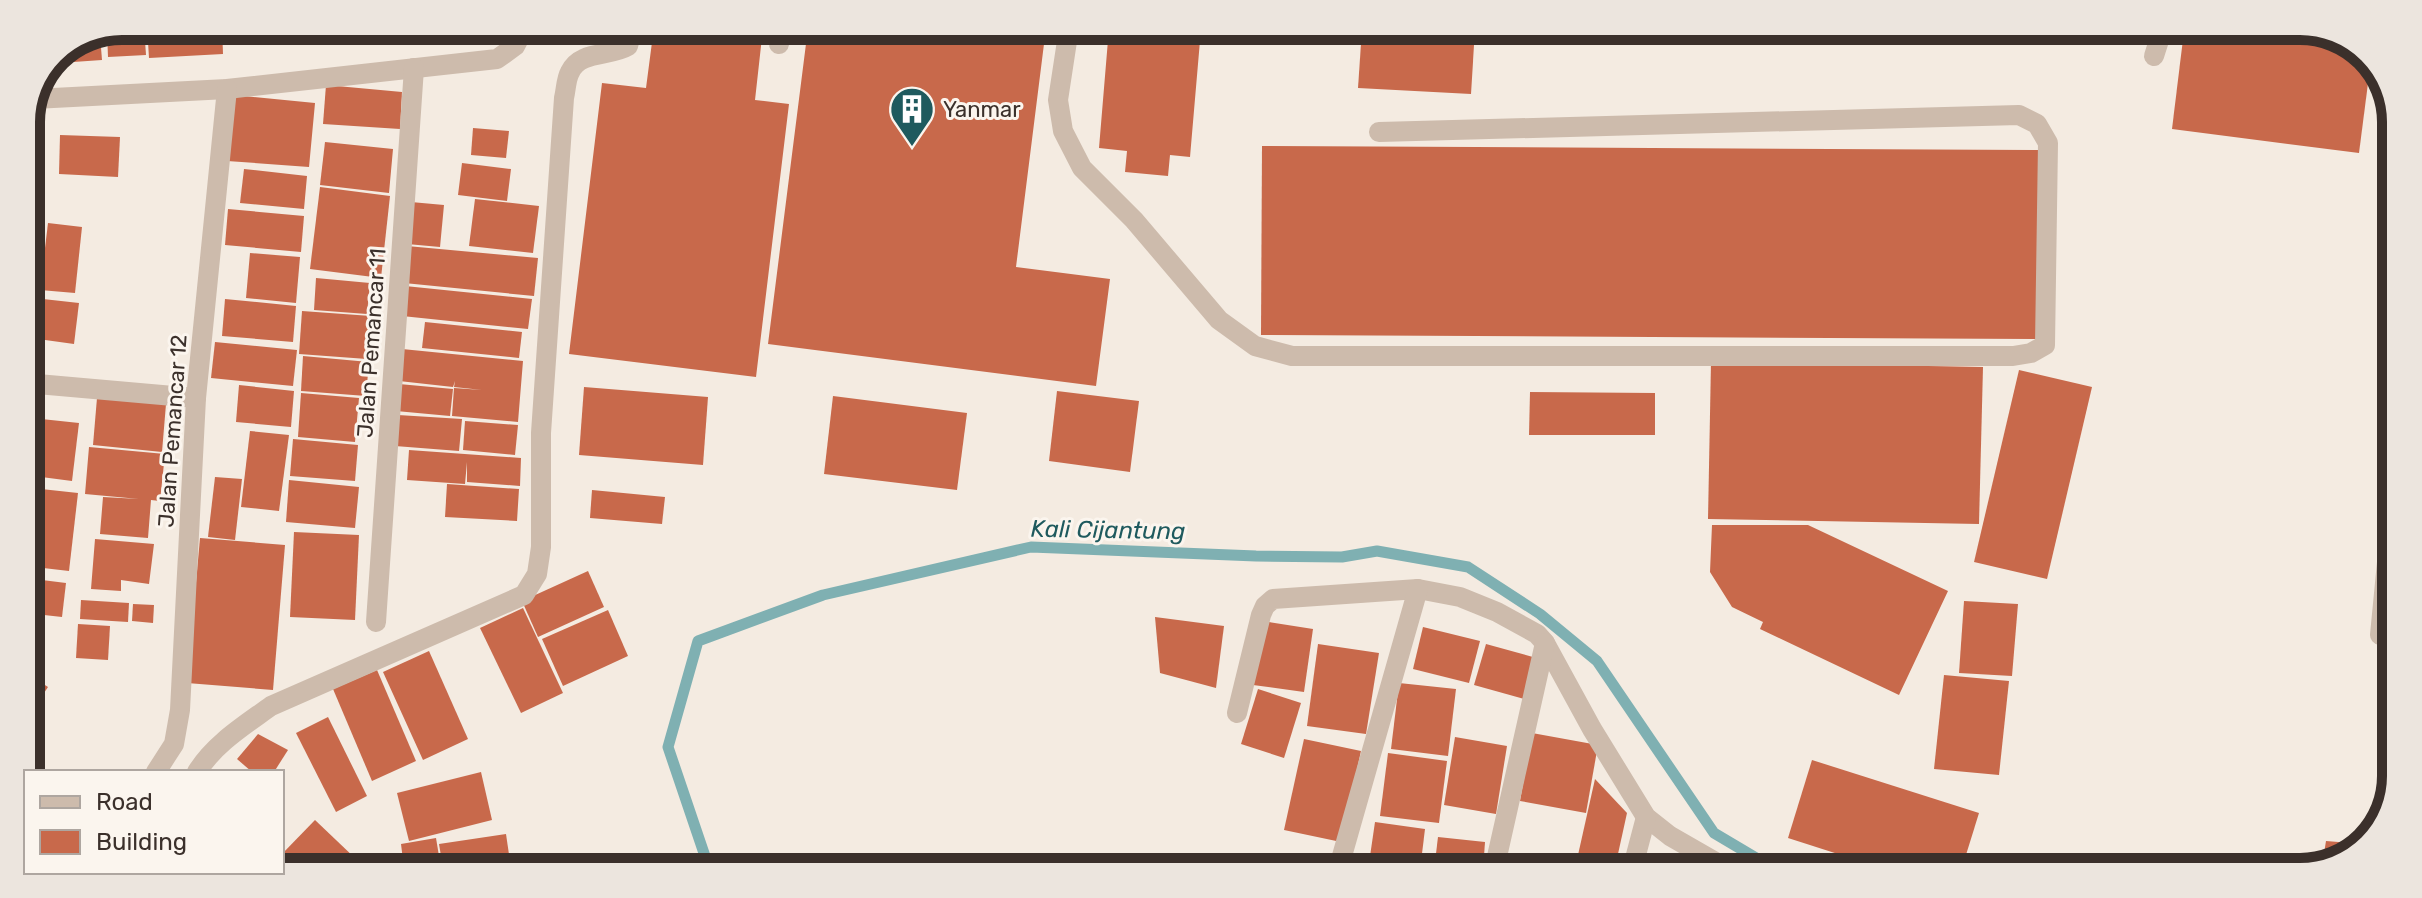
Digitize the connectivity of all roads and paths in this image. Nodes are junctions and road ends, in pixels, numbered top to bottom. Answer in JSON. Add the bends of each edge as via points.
{"nodes":[{"id":1,"x":518,"y":40,"type":"edge"},
{"id":2,"x":630,"y":40,"type":"edge"},
{"id":3,"x":1066,"y":40,"type":"edge"},
{"id":4,"x":2159,"y":40,"type":"edge"},
{"id":5,"x":2154,"y":56,"type":"dead end"},
{"id":6,"x":414,"y":68,"type":"junction"},
{"id":7,"x":227,"y":89,"type":"junction"},
{"id":8,"x":44,"y":98,"type":"edge"},
{"id":9,"x":1379,"y":132,"type":"dead end"},
{"id":10,"x":40,"y":384,"type":"edge"},
{"id":11,"x":196,"y":398,"type":"junction"},
{"id":12,"x":1418,"y":589,"type":"junction"},
{"id":13,"x":2382,"y":614,"type":"edge"},
{"id":14,"x":376,"y":622,"type":"dead end"},
{"id":15,"x":2380,"y":635,"type":"dead end"},
{"id":16,"x":1545,"y":643,"type":"junction"},
{"id":17,"x":1237,"y":713,"type":"dead end"},
{"id":18,"x":174,"y":744,"type":"junction"},
{"id":19,"x":201,"y":767,"type":"edge"},
{"id":20,"x":157,"y":770,"type":"edge"},
{"id":21,"x":1646,"y":817,"type":"junction"},
{"id":22,"x":1341,"y":858,"type":"edge"},
{"id":23,"x":1497,"y":858,"type":"edge"},
{"id":24,"x":1635,"y":858,"type":"edge"},
{"id":25,"x":1708,"y":858,"type":"edge"}],
"edges":[{"from":1,"to":6,"type":"street","via":[[497,59]]},
{"from":2,"to":19,"type":"street","via":[[619,51],[582,58],[570,71],[564,98],[537,574],[524,595],[271,706],[235,732]]},
{"from":3,"to":9,"type":"street","via":[[1058,100],[1063,131],[1082,168],[1219,320],[1255,346],[1292,356],[2013,356],[2045,345],[2048,143],[2037,124],[2019,115]]},
{"from":4,"to":5,"type":"street"},
{"from":6,"to":7,"type":"street"},
{"from":6,"to":14,"type":"street","name":"Jalan Pemancar 11"},
{"from":7,"to":8,"type":"street"},
{"from":7,"to":11,"type":"street","name":"Jalan Pemancar 12"},
{"from":10,"to":11,"type":"street"},
{"from":11,"to":18,"type":"street","name":"Jalan Pemancar 12"},
{"from":12,"to":16,"type":"street","via":[[1460,597],[1497,612]]},
{"from":12,"to":17,"type":"street","via":[[1273,599],[1261,615]]},
{"from":12,"to":22,"type":"street"},
{"from":13,"to":15,"type":"street"},
{"from":16,"to":21,"type":"street"},
{"from":16,"to":23,"type":"street"},
{"from":18,"to":19,"type":"street"},
{"from":18,"to":20,"type":"street","name":"Jalan Pemancar 12"},
{"from":21,"to":24,"type":"street"},
{"from":21,"to":25,"type":"street"}]}
